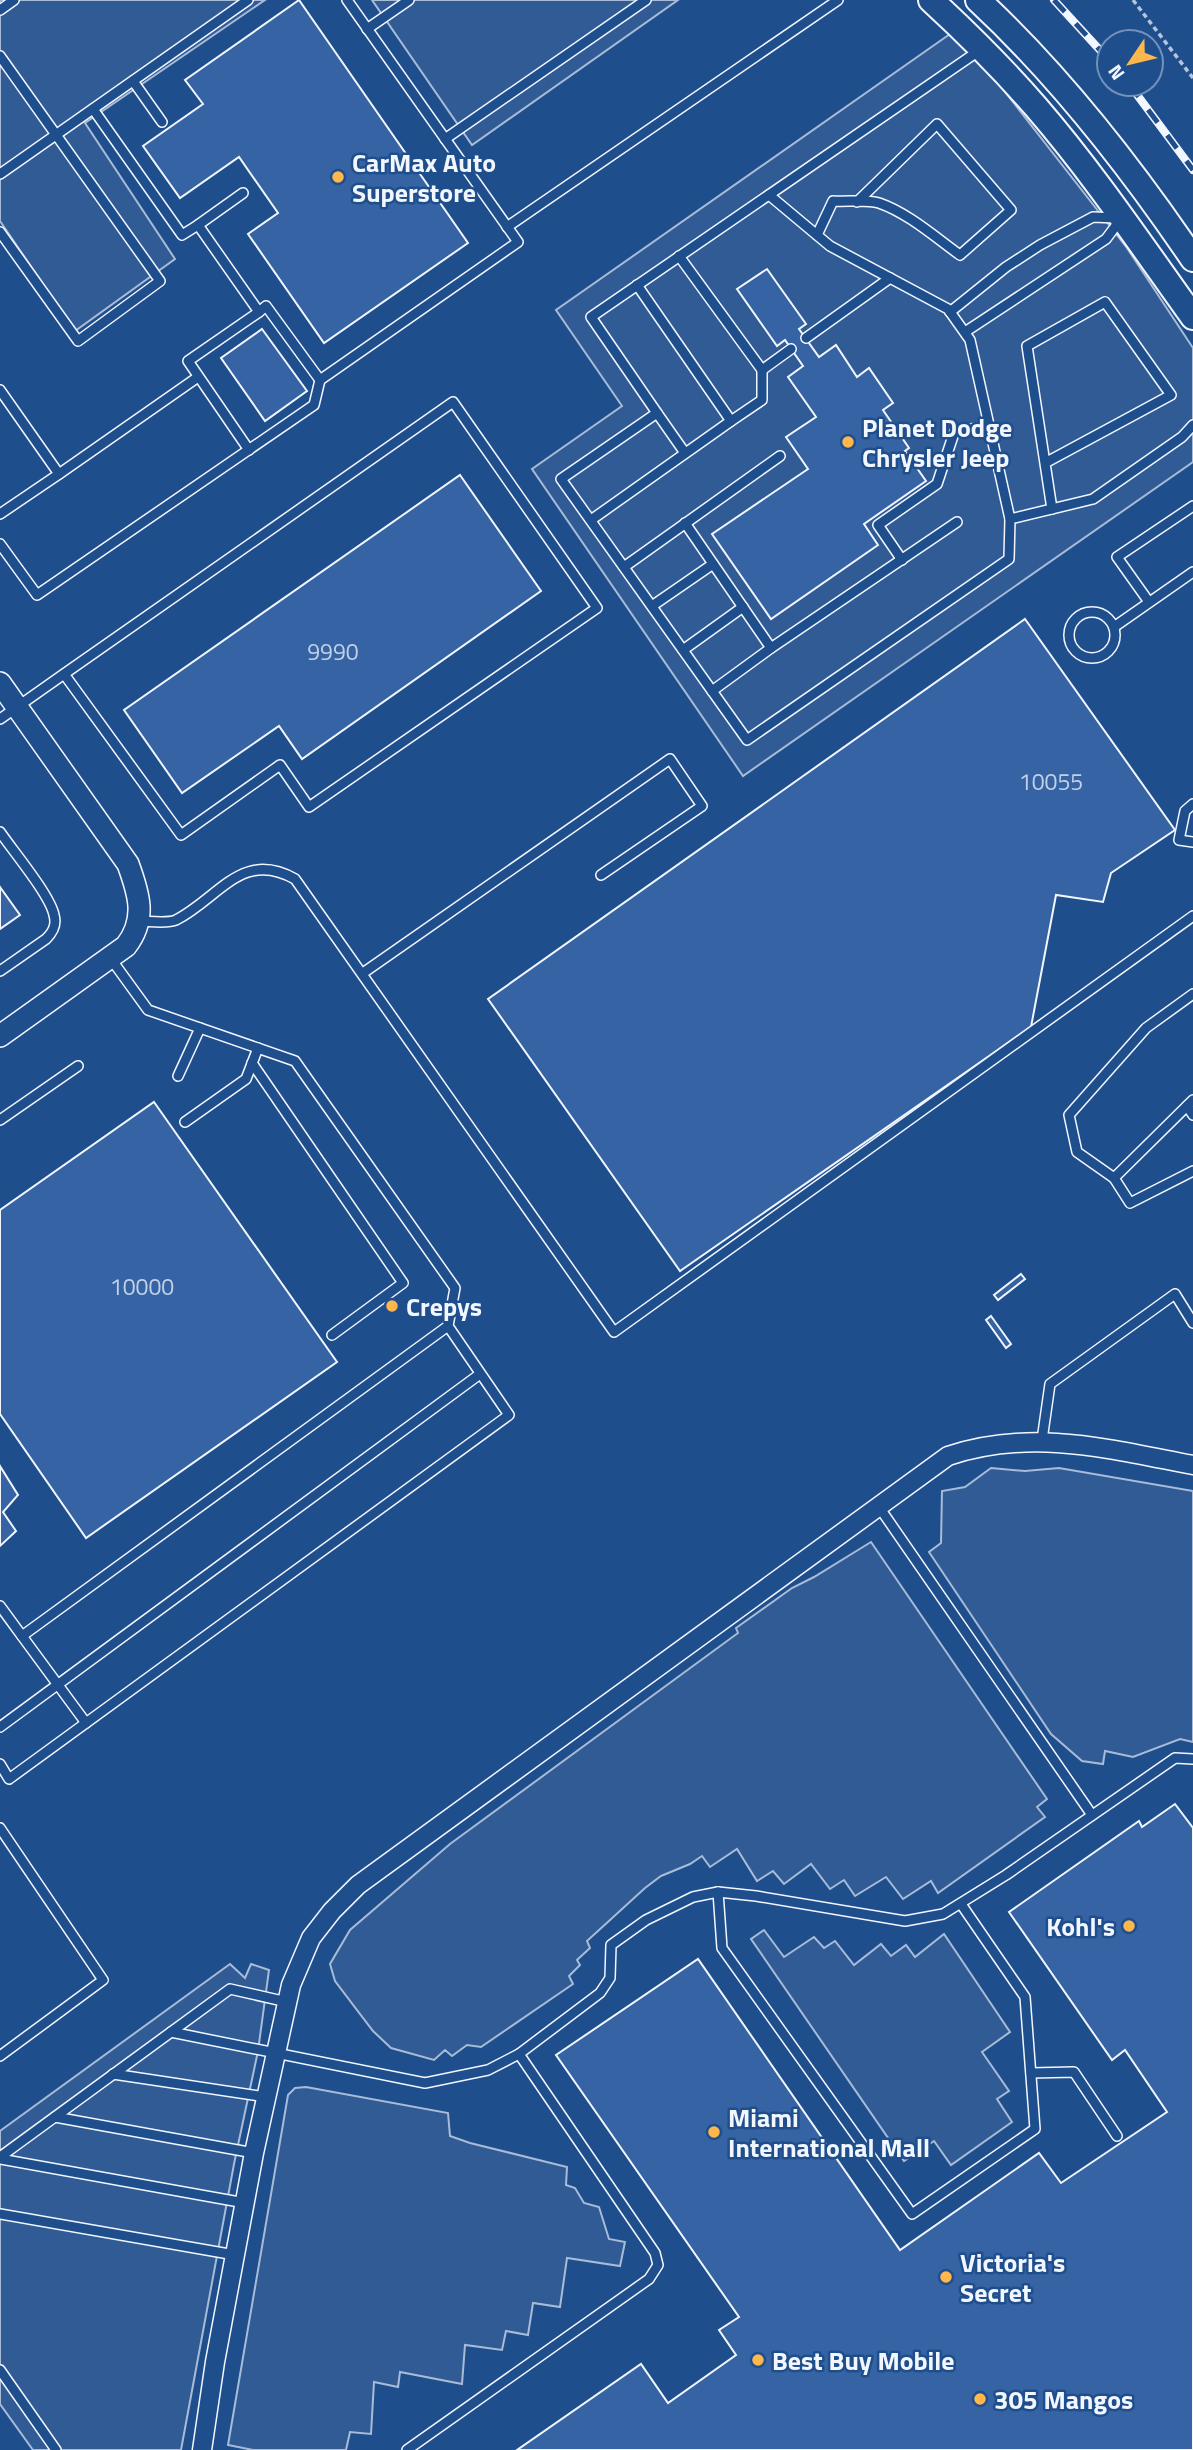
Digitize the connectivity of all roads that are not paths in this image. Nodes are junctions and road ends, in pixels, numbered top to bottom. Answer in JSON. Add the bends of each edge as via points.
{"nodes":[{"id":1,"x":14,"y":0,"type":"edge"},
{"id":2,"x":248,"y":0,"type":"edge"},
{"id":3,"x":347,"y":0,"type":"edge"},
{"id":4,"x":409,"y":0,"type":"edge"},
{"id":5,"x":646,"y":0,"type":"edge"},
{"id":6,"x":838,"y":0,"type":"edge"},
{"id":7,"x":931,"y":0,"type":"edge"},
{"id":8,"x":978,"y":0,"type":"edge"},
{"id":9,"x":0,"y":10,"type":"edge"},
{"id":10,"x":367,"y":29,"type":"junction"},
{"id":11,"x":982,"y":48,"type":"junction"},
{"id":12,"x":0,"y":56,"type":"edge"},
{"id":13,"x":133,"y":81,"type":"junction"},
{"id":14,"x":93,"y":109,"type":"junction"},
{"id":15,"x":162,"y":122,"type":"dead end"},
{"id":16,"x":56,"y":135,"type":"junction"},
{"id":17,"x":445,"y":138,"type":"junction"},
{"id":18,"x":0,"y":174,"type":"edge"},
{"id":19,"x":243,"y":193,"type":"dead end"},
{"id":20,"x":769,"y":195,"type":"junction"},
{"id":21,"x":1149,"y":198,"type":"junction"},
{"id":22,"x":858,"y":202,"type":"junction"},
{"id":23,"x":1122,"y":218,"type":"junction"},
{"id":24,"x":198,"y":225,"type":"junction"},
{"id":25,"x":507,"y":226,"type":"junction"},
{"id":26,"x":0,"y":232,"type":"edge"},
{"id":27,"x":817,"y":235,"type":"junction"},
{"id":28,"x":679,"y":256,"type":"junction"},
{"id":29,"x":1193,"y":259,"type":"edge"},
{"id":30,"x":890,"y":278,"type":"junction"},
{"id":31,"x":637,"y":285,"type":"junction"},
{"id":32,"x":259,"y":312,"type":"junction"},
{"id":33,"x":950,"y":312,"type":"junction"},
{"id":34,"x":1193,"y":317,"type":"edge"},
{"id":35,"x":965,"y":332,"type":"junction"},
{"id":36,"x":806,"y":338,"type":"dead end"},
{"id":37,"x":791,"y":349,"type":"dead end"},
{"id":38,"x":762,"y":370,"type":"junction"},
{"id":39,"x":198,"y":377,"type":"junction"},
{"id":40,"x":320,"y":380,"type":"junction"},
{"id":41,"x":0,"y":390,"type":"edge"},
{"id":42,"x":657,"y":413,"type":"junction"},
{"id":43,"x":731,"y":421,"type":"junction"},
{"id":44,"x":989,"y":425,"type":"junction"},
{"id":45,"x":1193,"y":425,"type":"edge"},
{"id":46,"x":249,"y":450,"type":"junction"},
{"id":47,"x":685,"y":453,"type":"junction"},
{"id":48,"x":780,"y":456,"type":"dead end"},
{"id":49,"x":1045,"y":463,"type":"junction"},
{"id":50,"x":59,"y":474,"type":"junction"},
{"id":51,"x":1193,"y":506,"type":"edge"},
{"id":52,"x":1052,"y":509,"type":"junction"},
{"id":53,"x":0,"y":514,"type":"edge"},
{"id":54,"x":1010,"y":519,"type":"junction"},
{"id":55,"x":591,"y":520,"type":"junction"},
{"id":56,"x":957,"y":522,"type":"dead end"},
{"id":57,"x":685,"y":523,"type":"junction"},
{"id":58,"x":0,"y":544,"type":"edge"},
{"id":59,"x":902,"y":560,"type":"junction"},
{"id":60,"x":713,"y":564,"type":"junction"},
{"id":61,"x":624,"y":567,"type":"junction"},
{"id":62,"x":1193,"y":572,"type":"edge"},
{"id":63,"x":1149,"y":602,"type":"junction"},
{"id":64,"x":652,"y":607,"type":"junction"},
{"id":65,"x":743,"y":607,"type":"junction"},
{"id":66,"x":1114,"y":627,"type":"junction"},
{"id":67,"x":771,"y":648,"type":"junction"},
{"id":68,"x":683,"y":650,"type":"junction"},
{"id":69,"x":64,"y":674,"type":"junction"},
{"id":70,"x":0,"y":683,"type":"edge"},
{"id":71,"x":712,"y":691,"type":"junction"},
{"id":72,"x":8,"y":713,"type":"edge"},
{"id":73,"x":1193,"y":804,"type":"edge"},
{"id":74,"x":0,"y":832,"type":"edge"},
{"id":75,"x":1193,"y":842,"type":"edge"},
{"id":76,"x":601,"y":875,"type":"dead end"},
{"id":77,"x":1193,"y":916,"type":"edge"},
{"id":78,"x":139,"y":921,"type":"junction"},
{"id":79,"x":110,"y":957,"type":"junction"},
{"id":80,"x":0,"y":971,"type":"edge"},
{"id":81,"x":363,"y":973,"type":"junction"},
{"id":82,"x":1193,"y":994,"type":"edge"},
{"id":83,"x":200,"y":1028,"type":"junction"},
{"id":84,"x":0,"y":1036,"type":"edge"},
{"id":85,"x":258,"y":1048,"type":"junction"},
{"id":86,"x":252,"y":1063,"type":"junction"},
{"id":87,"x":78,"y":1066,"type":"dead end"},
{"id":88,"x":178,"y":1076,"type":"dead end"},
{"id":89,"x":1190,"y":1103,"type":"edge"},
{"id":90,"x":1193,"y":1115,"type":"edge"},
{"id":91,"x":0,"y":1120,"type":"edge"},
{"id":92,"x":185,"y":1122,"type":"dead end"},
{"id":93,"x":1193,"y":1171,"type":"edge"},
{"id":94,"x":1114,"y":1178,"type":"junction"},
{"id":95,"x":1193,"y":1323,"type":"edge"},
{"id":96,"x":448,"y":1326,"type":"junction"},
{"id":97,"x":332,"y":1335,"type":"dead end"},
{"id":98,"x":480,"y":1374,"type":"junction"},
{"id":99,"x":1042,"y":1440,"type":"junction"},
{"id":100,"x":1193,"y":1465,"type":"edge"},
{"id":101,"x":878,"y":1507,"type":"junction"},
{"id":102,"x":0,"y":1606,"type":"edge"},
{"id":103,"x":22,"y":1636,"type":"junction"},
{"id":104,"x":58,"y":1685,"type":"junction"},
{"id":105,"x":86,"y":1723,"type":"junction"},
{"id":106,"x":0,"y":1727,"type":"edge"},
{"id":107,"x":1193,"y":1759,"type":"edge"},
{"id":108,"x":0,"y":1764,"type":"edge"},
{"id":109,"x":1092,"y":1815,"type":"junction"},
{"id":110,"x":0,"y":1828,"type":"edge"},
{"id":111,"x":718,"y":1892,"type":"junction"},
{"id":112,"x":961,"y":1905,"type":"junction"},
{"id":113,"x":287,"y":2002,"type":"junction"},
{"id":114,"x":171,"y":2032,"type":"junction"},
{"id":115,"x":276,"y":2054,"type":"junction"},
{"id":116,"x":519,"y":2054,"type":"junction"},
{"id":117,"x":0,"y":2056,"type":"edge"},
{"id":118,"x":113,"y":2074,"type":"junction"},
{"id":119,"x":1031,"y":2074,"type":"junction"},
{"id":120,"x":266,"y":2097,"type":"junction"},
{"id":121,"x":55,"y":2117,"type":"junction"},
{"id":122,"x":1117,"y":2136,"type":"dead end"},
{"id":123,"x":254,"y":2153,"type":"junction"},
{"id":124,"x":0,"y":2158,"type":"edge"},
{"id":125,"x":245,"y":2203,"type":"junction"},
{"id":126,"x":0,"y":2214,"type":"edge"},
{"id":127,"x":235,"y":2255,"type":"junction"},
{"id":128,"x":0,"y":2370,"type":"edge"},
{"id":129,"x":56,"y":2450,"type":"edge"},
{"id":130,"x":202,"y":2450,"type":"edge"},
{"id":131,"x":407,"y":2450,"type":"edge"}],
"edges":[{"from":1,"to":9,"type":"lane"},
{"from":2,"to":13,"type":"lane"},
{"from":3,"to":10,"type":"lane"},
{"from":4,"to":10,"type":"lane"},
{"from":5,"to":17,"type":"lane"},
{"from":6,"to":25,"type":"lane"},
{"from":7,"to":11,"type":"main road"},
{"from":8,"to":21,"type":"main road","via":[[1016,35],[1091,120]]},
{"from":10,"to":17,"type":"lane"},
{"from":11,"to":20,"type":"lane"},
{"from":11,"to":23,"type":"main road","via":[[1047,119]]},
{"from":12,"to":16,"type":"lane"},
{"from":13,"to":14,"type":"lane"},
{"from":13,"to":15,"type":"lane"},
{"from":14,"to":16,"type":"lane"},
{"from":14,"to":24,"type":"lane","via":[[182,235]]},
{"from":16,"to":18,"type":"lane"},
{"from":16,"to":26,"type":"lane","via":[[160,281],[78,341]]},
{"from":17,"to":25,"type":"lane"},
{"from":19,"to":24,"type":"lane"},
{"from":20,"to":27,"type":"lane"},
{"from":20,"to":28,"type":"lane"},
{"from":21,"to":23,"type":"main road"},
{"from":21,"to":29,"type":"main road"},
{"from":22,"to":22,"type":"lane","via":[[877,203],[917,223],[960,255],[1011,210],[937,124]]},
{"from":22,"to":27,"type":"lane","via":[[834,201]]},
{"from":23,"to":33,"type":"lane","via":[[1093,217],[1040,245]]},
{"from":23,"to":34,"type":"main road"},
{"from":23,"to":35,"type":"lane","via":[[1106,239]]},
{"from":24,"to":32,"type":"lane"},
{"from":25,"to":40,"type":"lane","via":[[518,242]]},
{"from":27,"to":30,"type":"lane"},
{"from":28,"to":31,"type":"lane"},
{"from":28,"to":38,"type":"lane"},
{"from":30,"to":33,"type":"lane"},
{"from":30,"to":36,"type":"lane"},
{"from":31,"to":42,"type":"lane","via":[[591,317]]},
{"from":31,"to":43,"type":"lane"},
{"from":32,"to":39,"type":"lane","via":[[188,361]]},
{"from":32,"to":40,"type":"lane","via":[[266,306]]},
{"from":33,"to":35,"type":"lane"},
{"from":35,"to":44,"type":"lane"},
{"from":37,"to":38,"type":"lane"},
{"from":38,"to":43,"type":"lane","via":[[762,400]]},
{"from":39,"to":46,"type":"lane"},
{"from":39,"to":50,"type":"lane"},
{"from":40,"to":46,"type":"lane","via":[[314,405]]},
{"from":41,"to":50,"type":"lane"},
{"from":42,"to":47,"type":"lane"},
{"from":42,"to":55,"type":"lane","via":[[561,479]]},
{"from":43,"to":47,"type":"lane"},
{"from":44,"to":54,"type":"lane"},
{"from":44,"to":59,"type":"lane","via":[[954,433],[937,484],[878,525]]},
{"from":45,"to":52,"type":"lane","via":[[1093,499]]},
{"from":46,"to":58,"type":"lane","via":[[37,595]]},
{"from":47,"to":55,"type":"lane"},
{"from":48,"to":57,"type":"lane"},
{"from":49,"to":49,"type":"lane","via":[[1027,346],[1105,302],[1171,395]]},
{"from":49,"to":52,"type":"lane"},
{"from":50,"to":53,"type":"lane"},
{"from":51,"to":63,"type":"lane","via":[[1117,557]]},
{"from":52,"to":54,"type":"lane"},
{"from":54,"to":71,"type":"lane","via":[[1009,559],[747,740]]},
{"from":55,"to":61,"type":"lane"},
{"from":56,"to":59,"type":"lane"},
{"from":57,"to":60,"type":"lane"},
{"from":57,"to":61,"type":"lane"},
{"from":59,"to":67,"type":"lane"},
{"from":60,"to":64,"type":"lane"},
{"from":60,"to":65,"type":"lane"},
{"from":61,"to":64,"type":"lane"},
{"from":62,"to":63,"type":"lane"},
{"from":63,"to":66,"type":"lane"},
{"from":64,"to":68,"type":"lane"},
{"from":65,"to":67,"type":"lane"},
{"from":65,"to":68,"type":"lane"},
{"from":66,"to":66,"type":"lane","via":[[1096,612],[1080,615],[1070,628],[1070,644],[1089,659],[1105,655],[1115,643]]},
{"from":67,"to":71,"type":"lane"},
{"from":68,"to":71,"type":"lane"},
{"from":69,"to":69,"type":"lane","via":[[453,402],[597,608],[309,807],[280,765],[181,835]]},
{"from":69,"to":72,"type":"lane"},
{"from":70,"to":72,"type":"street"},
{"from":72,"to":78,"type":"street","via":[[128,864],[138,891]]},
{"from":73,"to":75,"type":"lane","via":[[1185,811],[1179,840]]},
{"from":74,"to":80,"type":"lane","via":[[47,898],[55,925],[46,939]]},
{"from":76,"to":81,"type":"lane","via":[[702,806],[670,759]]},
{"from":77,"to":81,"type":"lane","via":[[614,1332]]},
{"from":78,"to":79,"type":"street","via":[[135,934]]},
{"from":78,"to":81,"type":"lane","via":[[174,921],[248,871],[281,871],[295,879]]},
{"from":79,"to":83,"type":"lane","via":[[148,1010]]},
{"from":79,"to":84,"type":"street"},
{"from":82,"to":94,"type":"lane","via":[[1146,1028],[1069,1115],[1077,1152]]},
{"from":83,"to":85,"type":"lane"},
{"from":83,"to":88,"type":"lane"},
{"from":85,"to":86,"type":"lane"},
{"from":85,"to":96,"type":"lane","via":[[295,1061],[455,1288]]},
{"from":86,"to":92,"type":"lane","via":[[246,1079]]},
{"from":86,"to":97,"type":"lane","via":[[404,1283]]},
{"from":87,"to":91,"type":"lane"},
{"from":89,"to":90,"type":"lane"},
{"from":89,"to":94,"type":"lane"},
{"from":93,"to":94,"type":"lane","via":[[1129,1203]]},
{"from":95,"to":99,"type":"lane","via":[[1175,1294],[1050,1384]]},
{"from":96,"to":98,"type":"lane"},
{"from":96,"to":103,"type":"lane"},
{"from":98,"to":104,"type":"lane"},
{"from":98,"to":105,"type":"lane","via":[[509,1415]]},
{"from":99,"to":100,"type":"street"},
{"from":99,"to":101,"type":"street","via":[[974,1447],[948,1456]]},
{"from":101,"to":109,"type":"lane"},
{"from":101,"to":113,"type":"street","via":[[358,1885],[311,1938],[290,1984]]},
{"from":102,"to":103,"type":"lane"},
{"from":103,"to":104,"type":"lane"},
{"from":104,"to":105,"type":"lane"},
{"from":104,"to":106,"type":"lane"},
{"from":105,"to":108,"type":"lane","via":[[9,1779]]},
{"from":107,"to":109,"type":"lane","via":[[1175,1758]]},
{"from":109,"to":112,"type":"lane"},
{"from":110,"to":117,"type":"lane","via":[[103,1980]]},
{"from":111,"to":112,"type":"lane","via":[[905,1921],[943,1914]]},
{"from":111,"to":116,"type":"lane","via":[[693,1896],[646,1920],[611,1945],[610,1978],[600,1993]]},
{"from":111,"to":119,"type":"lane","via":[[722,1948],[912,2214],[1035,2129]]},
{"from":112,"to":119,"type":"lane","via":[[1025,1997]]},
{"from":113,"to":114,"type":"lane","via":[[230,1989]]},
{"from":113,"to":115,"type":"street"},
{"from":114,"to":115,"type":"lane"},
{"from":114,"to":118,"type":"lane"},
{"from":115,"to":116,"type":"lane","via":[[425,2083],[488,2070]]},
{"from":115,"to":120,"type":"street"},
{"from":116,"to":131,"type":"lane","via":[[655,2253],[658,2265],[649,2279]]},
{"from":118,"to":120,"type":"lane"},
{"from":118,"to":121,"type":"lane"},
{"from":119,"to":122,"type":"lane","via":[[1074,2072]]},
{"from":120,"to":123,"type":"street"},
{"from":121,"to":123,"type":"lane"},
{"from":121,"to":124,"type":"lane"},
{"from":123,"to":125,"type":"street"},
{"from":124,"to":125,"type":"lane"},
{"from":125,"to":127,"type":"street"},
{"from":126,"to":127,"type":"lane"},
{"from":127,"to":130,"type":"street"},
{"from":128,"to":129,"type":"lane"}]}
